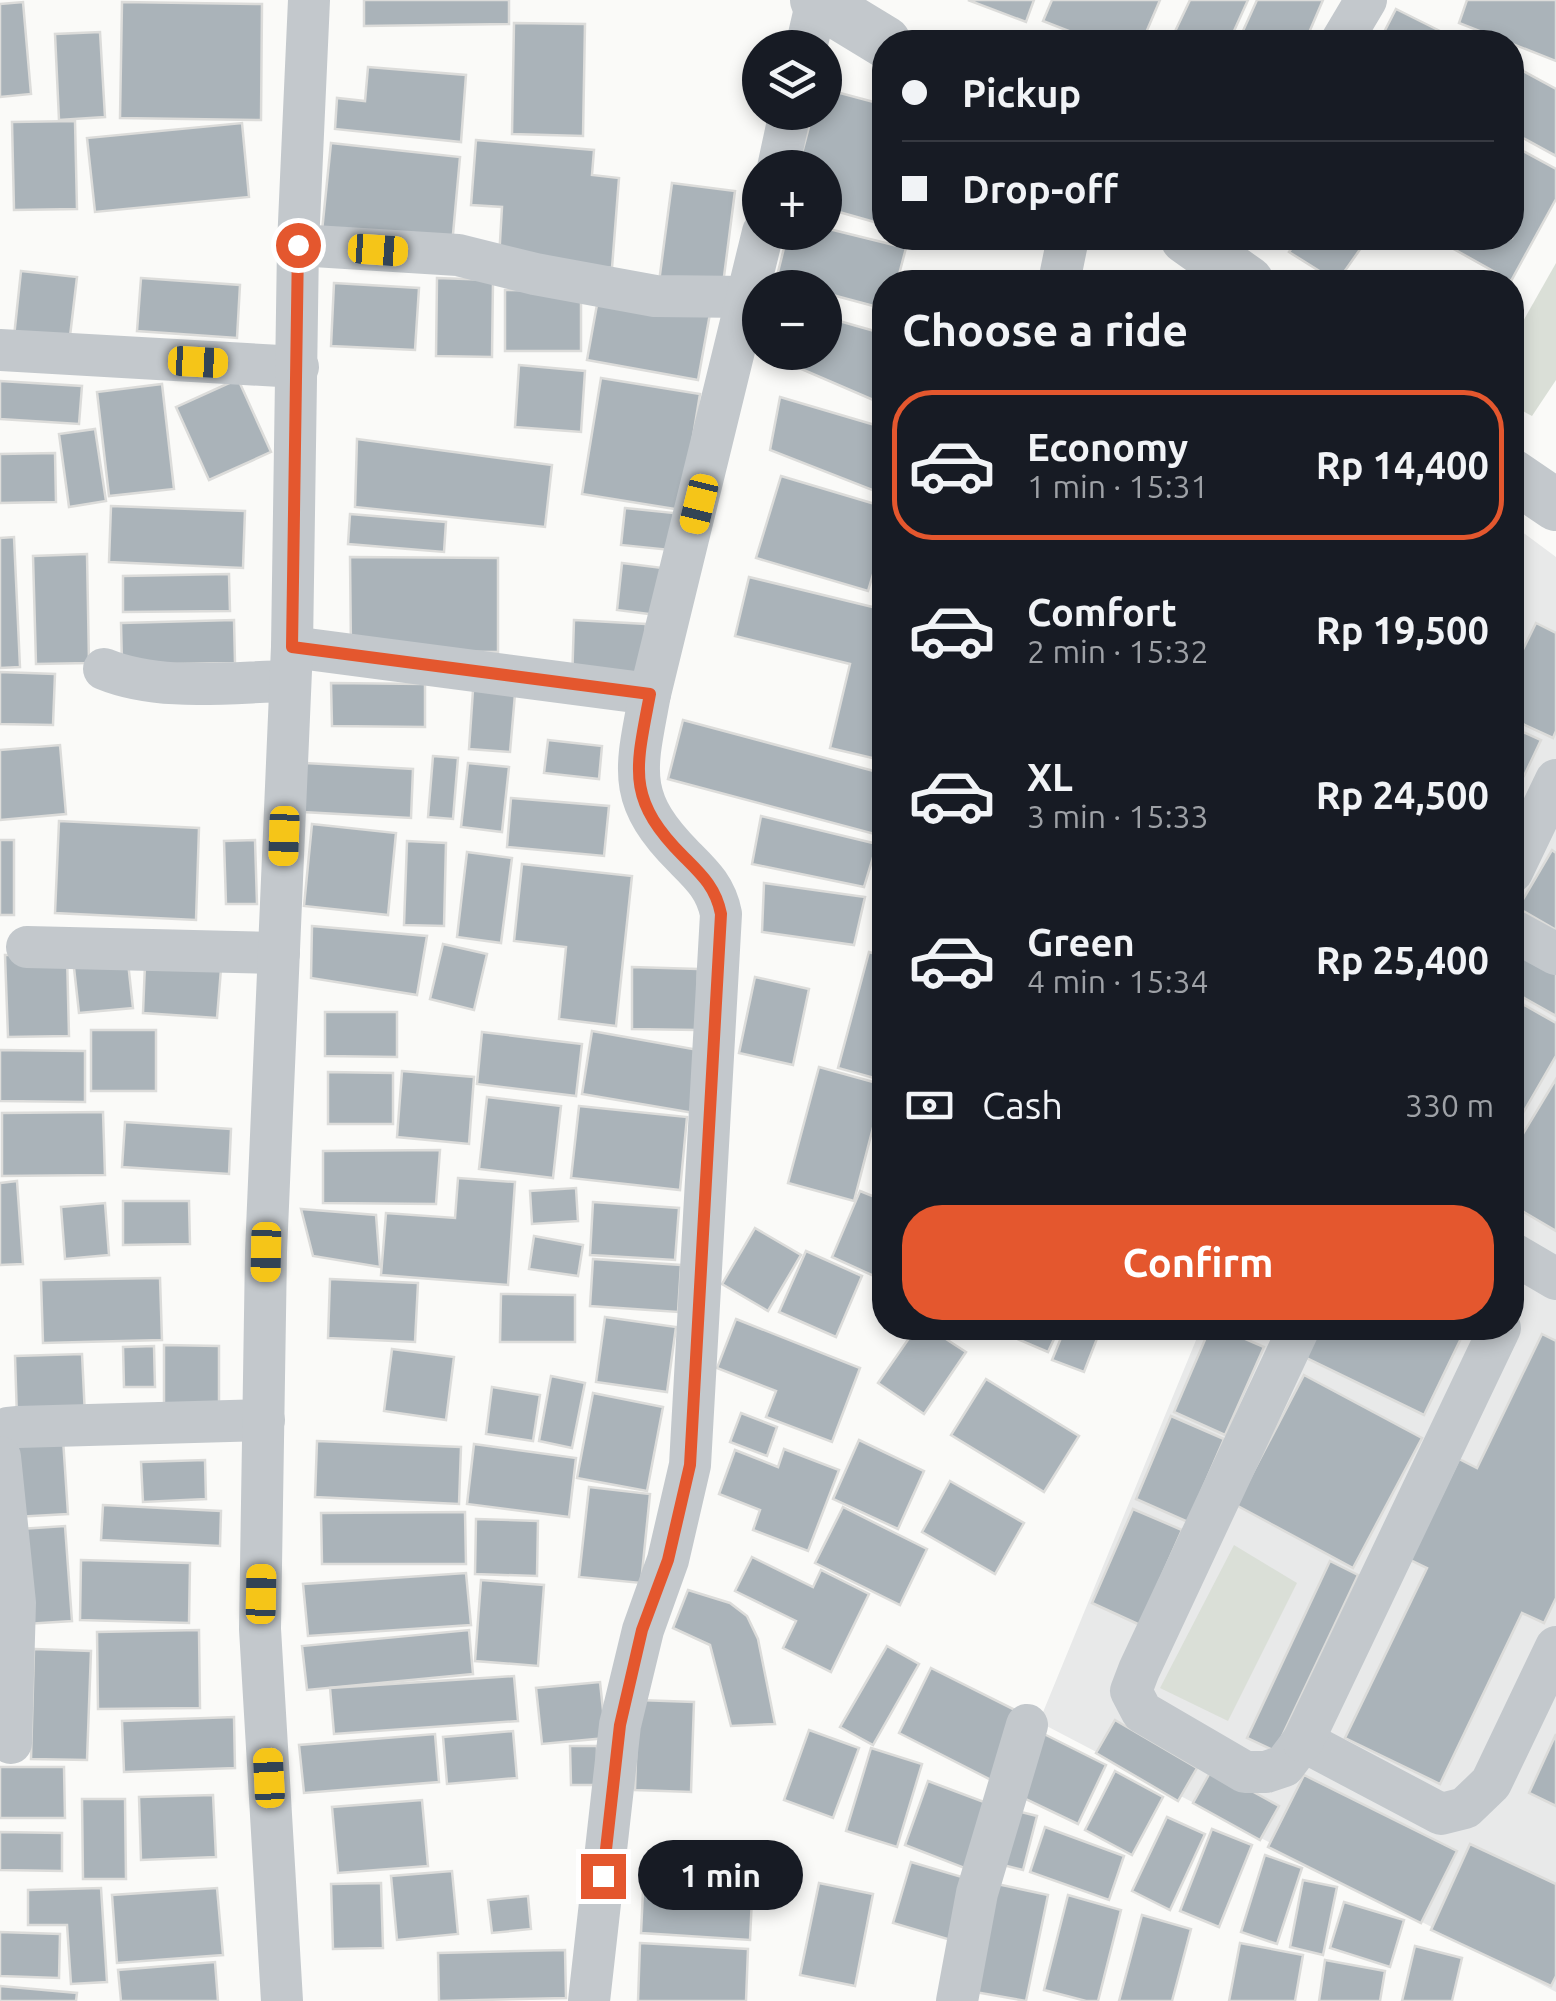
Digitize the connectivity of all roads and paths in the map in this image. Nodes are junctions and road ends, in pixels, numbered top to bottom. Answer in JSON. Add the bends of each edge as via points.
{"nodes":[{"id":1,"x":309,"y":0,"type":"edge"},
{"id":2,"x":816,"y":0,"type":"edge"},
{"id":3,"x":1366,"y":0,"type":"edge"},
{"id":4,"x":810,"y":30,"type":"edge"},
{"id":5,"x":1348,"y":30,"type":"edge"},
{"id":6,"x":872,"y":34,"type":"edge"},
{"id":7,"x":298,"y":245,"type":"junction"},
{"id":8,"x":742,"y":297,"type":"edge"},
{"id":9,"x":742,"y":321,"type":"edge"},
{"id":10,"x":0,"y":350,"type":"edge"},
{"id":11,"x":298,"y":367,"type":"junction"},
{"id":12,"x":1524,"y":482,"type":"edge"},
{"id":13,"x":1555,"y":504,"type":"edge"},
{"id":14,"x":291,"y":664,"type":"junction"},
{"id":15,"x":104,"y":669,"type":"dead end"},
{"id":16,"x":650,"y":694,"type":"junction"},
{"id":17,"x":1551,"y":803,"type":"edge"},
{"id":18,"x":1524,"y":851,"type":"edge"},
{"id":19,"x":1524,"y":937,"type":"edge"},
{"id":20,"x":27,"y":947,"type":"dead end"},
{"id":21,"x":279,"y":952,"type":"junction"},
{"id":22,"x":1556,"y":954,"type":"edge"},
{"id":23,"x":1293,"y":1340,"type":"edge"},
{"id":24,"x":1494,"y":1340,"type":"edge"},
{"id":25,"x":264,"y":1420,"type":"junction"},
{"id":26,"x":0,"y":1438,"type":"edge"},
{"id":27,"x":0,"y":1457,"type":"edge"},
{"id":28,"x":1556,"y":1647,"type":"edge"},
{"id":29,"x":1027,"y":1726,"type":"dead end"},
{"id":30,"x":1303,"y":1741,"type":"junction"},
{"id":31,"x":11,"y":1744,"type":"dead end"},
{"id":32,"x":282,"y":2001,"type":"edge"},
{"id":33,"x":588,"y":2001,"type":"edge"},
{"id":34,"x":957,"y":2001,"type":"edge"}],
"edges":[{"from":1,"to":7,"type":"street"},
{"from":2,"to":4,"type":"street"},
{"from":2,"to":6,"type":"street"},
{"from":3,"to":5,"type":"street"},
{"from":7,"to":8,"type":"street","via":[[458,255],[655,296]]},
{"from":7,"to":11,"type":"street"},
{"from":9,"to":16,"type":"street"},
{"from":10,"to":11,"type":"street"},
{"from":11,"to":14,"type":"street"},
{"from":12,"to":13,"type":"street"},
{"from":14,"to":15,"type":"street","via":[[166,682]]},
{"from":14,"to":16,"type":"street"},
{"from":14,"to":21,"type":"street"},
{"from":16,"to":33,"type":"street","via":[[639,757],[644,800],[652,822],[710,883],[721,914],[690,1465],[620,1725]]},
{"from":17,"to":18,"type":"street"},
{"from":19,"to":22,"type":"street"},
{"from":20,"to":21,"type":"street"},
{"from":21,"to":25,"type":"street"},
{"from":23,"to":30,"type":"street","via":[[1131,1692],[1142,1712],[1246,1772],[1284,1766]]},
{"from":24,"to":30,"type":"street"},
{"from":25,"to":26,"type":"street","via":[[18,1427]]},
{"from":25,"to":32,"type":"street","via":[[260,1629]]},
{"from":27,"to":31,"type":"street","via":[[16,1603]]},
{"from":28,"to":30,"type":"street","via":[[1491,1783],[1465,1808],[1441,1814]]},
{"from":29,"to":34,"type":"street","via":[[976,1893]]}]}
